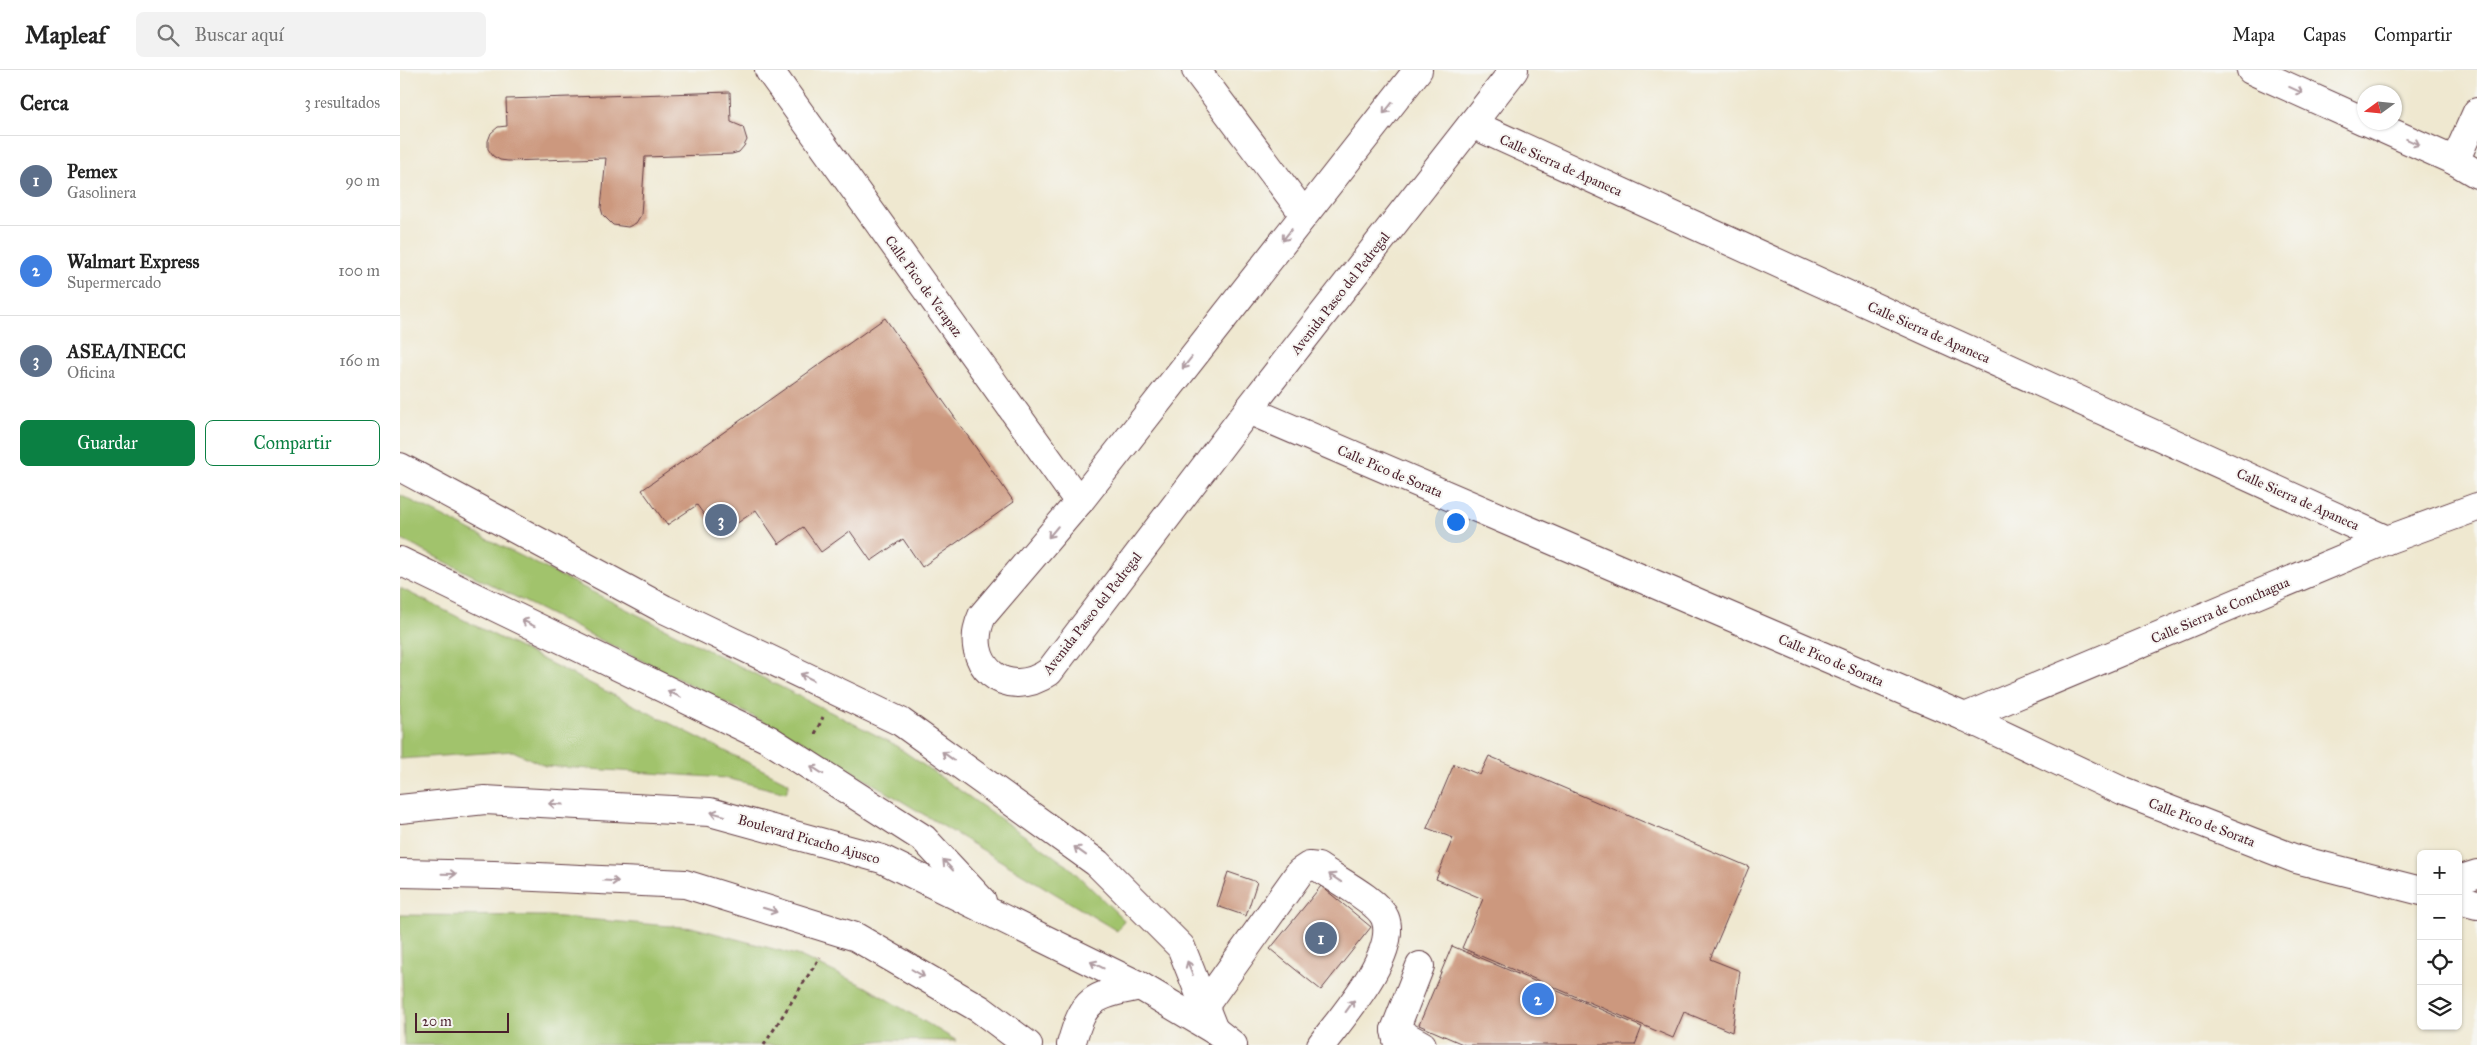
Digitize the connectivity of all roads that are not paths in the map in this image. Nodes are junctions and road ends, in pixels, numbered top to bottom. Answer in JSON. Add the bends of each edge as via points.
{"nodes":[{"id":1,"x":769,"y":70,"type":"edge"},
{"id":2,"x":1196,"y":70,"type":"edge"},
{"id":3,"x":1418,"y":70,"type":"edge"},
{"id":4,"x":1514,"y":70,"type":"edge"},
{"id":5,"x":2251,"y":70,"type":"edge"},
{"id":6,"x":2477,"y":112,"type":"edge"},
{"id":7,"x":2357,"y":118,"type":"edge"},
{"id":8,"x":1472,"y":124,"type":"junction"},
{"id":9,"x":2385,"y":130,"type":"edge"},
{"id":10,"x":2466,"y":168,"type":"edge"},
{"id":11,"x":1304,"y":214,"type":"junction"},
{"id":12,"x":1248,"y":410,"type":"junction"},
{"id":13,"x":400,"y":467,"type":"edge"},
{"id":14,"x":1079,"y":502,"type":"junction"},
{"id":15,"x":2477,"y":507,"type":"edge"},
{"id":16,"x":2387,"y":540,"type":"junction"},
{"id":17,"x":400,"y":561,"type":"edge"},
{"id":18,"x":1965,"y":717,"type":"junction"},
{"id":19,"x":400,"y":809,"type":"edge"},
{"id":20,"x":400,"y":873,"type":"edge"},
{"id":21,"x":2477,"y":874,"type":"edge"},
{"id":22,"x":2462,"y":879,"type":"edge"},
{"id":23,"x":2417,"y":890,"type":"edge"},
{"id":24,"x":2462,"y":901,"type":"edge"},
{"id":25,"x":2477,"y":905,"type":"edge"},
{"id":26,"x":994,"y":913,"type":"junction"},
{"id":27,"x":1420,"y":966,"type":"dead end"},
{"id":28,"x":1140,"y":986,"type":"junction"},
{"id":29,"x":1217,"y":1027,"type":"edge"},
{"id":30,"x":1392,"y":1039,"type":"edge"},
{"id":31,"x":1028,"y":1045,"type":"edge"},
{"id":32,"x":1071,"y":1045,"type":"edge"},
{"id":33,"x":1321,"y":1045,"type":"edge"},
{"id":34,"x":1422,"y":1045,"type":"edge"}],
"edges":[{"from":1,"to":14,"type":"street","name":"Calle Pico de Verapaz"},
{"from":2,"to":11,"type":"street"},
{"from":3,"to":11,"type":"street","name":"Avenida Paseo del Pedregal","one_way":true},
{"from":4,"to":8,"type":"street","name":"Avenida Paseo del Pedregal"},
{"from":5,"to":7,"type":"street","one_way":true},
{"from":6,"to":10,"type":"street"},
{"from":8,"to":12,"type":"street","name":"Avenida Paseo del Pedregal"},
{"from":8,"to":16,"type":"street","name":"Calle Sierra de Apaneca"},
{"from":9,"to":10,"type":"street","one_way":true},
{"from":11,"to":14,"type":"street","name":"Avenida Paseo del Pedregal","one_way":true},
{"from":14,"to":12,"type":"street","name":"Avenida Paseo del Pedregal","one_way":true,"via":[[982,616],[975,641],[978,654],[984,666],[1004,681],[1027,682],[1049,672]]},
{"from":12,"to":18,"type":"street","name":"Calle Pico de Sorata"},
{"from":29,"to":13,"type":"street","one_way":true,"via":[[1181,947],[1097,863],[901,722],[664,609]]},
{"from":15,"to":16,"type":"street","name":"Calle Sierra de Conchagua"},
{"from":16,"to":18,"type":"street","name":"Calle Sierra de Conchagua"},
{"from":26,"to":17,"type":"street","one_way":true,"via":[[924,839],[768,739]]},
{"from":18,"to":23,"type":"street","name":"Calle Pico de Sorata","via":[[2124,792],[2296,859]]},
{"from":26,"to":19,"type":"street","name":"Boulevard Picacho Ajusco","one_way":true,"via":[[882,859],[710,812],[485,800]]},
{"from":20,"to":31,"type":"street","one_way":true,"via":[[685,884],[856,937],[980,1008]]},
{"from":21,"to":22,"type":"street"},
{"from":24,"to":25,"type":"street"},
{"from":28,"to":26,"type":"street","name":"Boulevard Picacho Ajusco","one_way":true},
{"from":27,"to":30,"type":"street"},
{"from":28,"to":29,"type":"street","name":"Boulevard Picacho Ajusco"},
{"from":28,"to":32,"type":"street","via":[[1114,992],[1088,1005],[1080,1016]]},
{"from":33,"to":29,"type":"street","one_way":true,"via":[[1367,983],[1388,933],[1385,917],[1372,904],[1318,867],[1309,866],[1300,872]]},
{"from":30,"to":34,"type":"street"}]}
